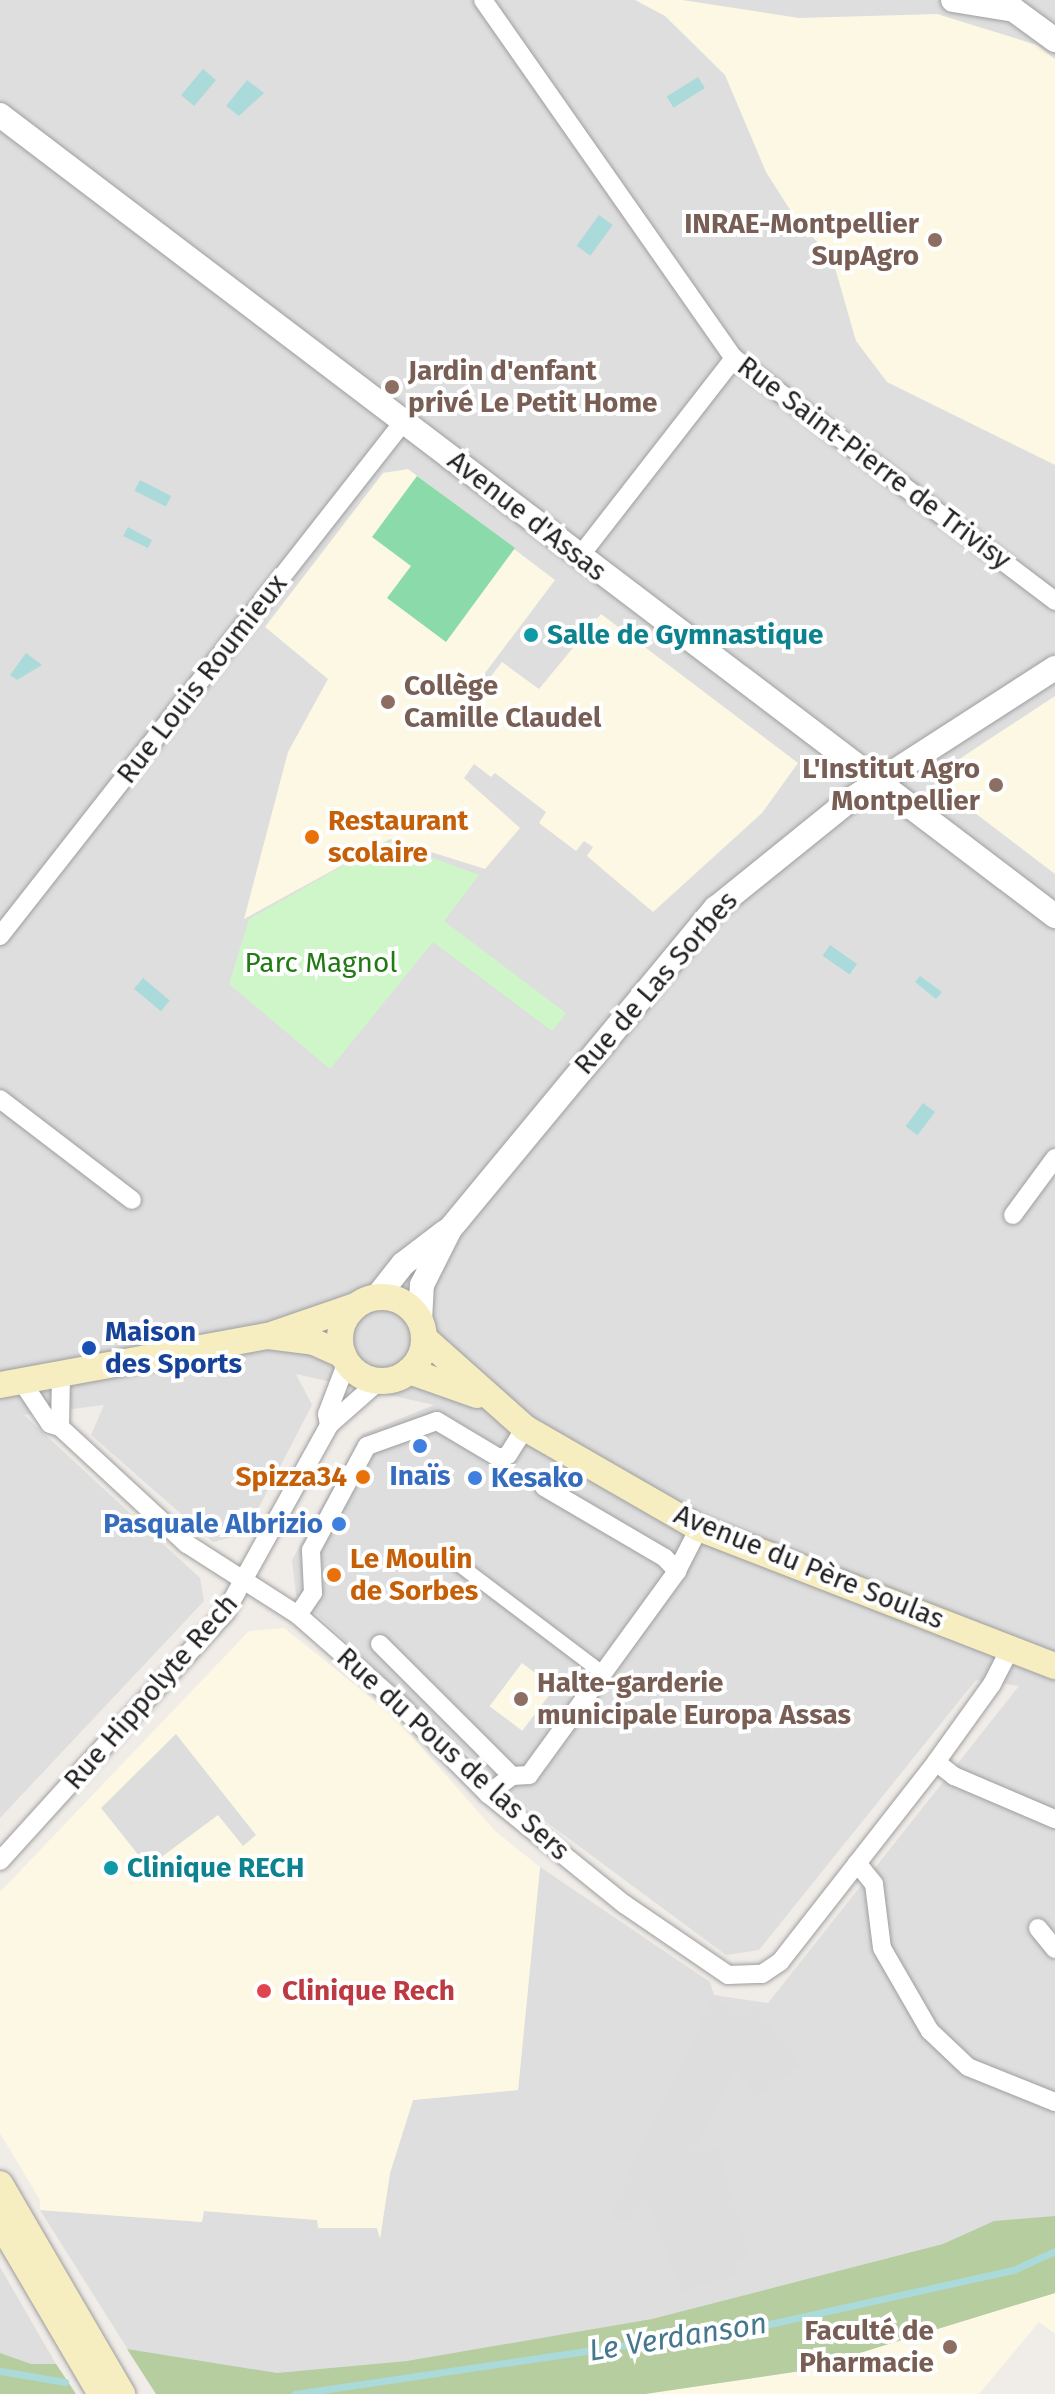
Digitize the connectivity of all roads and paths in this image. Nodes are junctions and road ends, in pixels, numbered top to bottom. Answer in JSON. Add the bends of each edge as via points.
{"nodes":[{"id":1,"x":483,"y":0,"type":"edge"},
{"id":2,"x":953,"y":0,"type":"edge"},
{"id":3,"x":1021,"y":5,"type":"edge"},
{"id":4,"x":1055,"y":40,"type":"edge"},
{"id":5,"x":0,"y":115,"type":"edge"},
{"id":6,"x":734,"y":358,"type":"junction"},
{"id":7,"x":404,"y":421,"type":"junction"},
{"id":8,"x":580,"y":556,"type":"junction"},
{"id":9,"x":1055,"y":601,"type":"edge"},
{"id":10,"x":1055,"y":668,"type":"edge"},
{"id":11,"x":879,"y":783,"type":"junction"},
{"id":12,"x":1055,"y":916,"type":"edge"},
{"id":13,"x":0,"y":936,"type":"edge"},
{"id":14,"x":0,"y":1099,"type":"edge"},
{"id":15,"x":1055,"y":1158,"type":"edge"},
{"id":16,"x":132,"y":1200,"type":"dead end"},
{"id":17,"x":1013,"y":1215,"type":"dead end"},
{"id":18,"x":450,"y":1229,"type":"junction"},
{"id":19,"x":366,"y":1302,"type":"junction"},
{"id":20,"x":422,"y":1330,"type":"junction"},
{"id":21,"x":268,"y":1336,"type":"junction"},
{"id":22,"x":345,"y":1358,"type":"junction"},
{"id":23,"x":409,"y":1371,"type":"junction"},
{"id":24,"x":61,"y":1375,"type":"junction"},
{"id":25,"x":379,"y":1381,"type":"junction"},
{"id":26,"x":11,"y":1383,"type":"edge"},
{"id":27,"x":491,"y":1401,"type":"junction"},
{"id":28,"x":329,"y":1425,"type":"junction"},
{"id":29,"x":60,"y":1427,"type":"junction"},
{"id":30,"x":525,"y":1428,"type":"junction"},
{"id":31,"x":544,"y":1487,"type":"dead end"},
{"id":32,"x":699,"y":1528,"type":"junction"},
{"id":33,"x":453,"y":1560,"type":"dead end"},
{"id":34,"x":677,"y":1571,"type":"junction"},
{"id":35,"x":245,"y":1584,"type":"junction"},
{"id":36,"x":298,"y":1615,"type":"junction"},
{"id":37,"x":380,"y":1644,"type":"dead end"},
{"id":38,"x":1011,"y":1647,"type":"junction"},
{"id":39,"x":1055,"y":1666,"type":"edge"},
{"id":40,"x":604,"y":1674,"type":"junction"},
{"id":41,"x":936,"y":1762,"type":"junction"},
{"id":42,"x":512,"y":1776,"type":"junction"},
{"id":43,"x":488,"y":1794,"type":"junction"},
{"id":44,"x":1055,"y":1819,"type":"edge"},
{"id":45,"x":0,"y":1861,"type":"edge"},
{"id":46,"x":857,"y":1863,"type":"junction"},
{"id":47,"x":1038,"y":1928,"type":"dead end"},
{"id":48,"x":1055,"y":1949,"type":"edge"},
{"id":49,"x":1055,"y":2102,"type":"edge"},
{"id":50,"x":0,"y":2184,"type":"edge"},
{"id":51,"x":0,"y":2222,"type":"edge"},
{"id":52,"x":101,"y":2394,"type":"edge"},
{"id":53,"x":122,"y":2394,"type":"edge"}],
"edges":[{"from":1,"to":6,"type":"street","name":"Rue Saint-Pierre de Trivisy"},
{"from":2,"to":3,"type":"street"},
{"from":3,"to":4,"type":"street"},
{"from":5,"to":7,"type":"street","name":"Avenue d'Assas"},
{"from":6,"to":8,"type":"street"},
{"from":6,"to":9,"type":"street","name":"Rue Saint-Pierre de Trivisy"},
{"from":7,"to":8,"type":"street","name":"Avenue d'Assas"},
{"from":7,"to":13,"type":"street","name":"Rue Louis Roumieux"},
{"from":8,"to":11,"type":"street","name":"Avenue d'Assas"},
{"from":10,"to":11,"type":"street","name":"Rue de Las Sorbes"},
{"from":11,"to":12,"type":"street","name":"Avenue d'Assas"},
{"from":11,"to":18,"type":"street","name":"Rue de Las Sorbes","via":[[850,800],[716,908]]},
{"from":14,"to":16,"type":"street"},
{"from":15,"to":17,"type":"street"},
{"from":18,"to":19,"type":"street","name":"Rue de Las Sorbes","via":[[412,1255]]},
{"from":18,"to":20,"type":"street","name":"Rue de Las Sorbes","via":[[422,1285]]},
{"from":19,"to":20,"type":"main road","via":[[403,1302]]},
{"from":19,"to":21,"type":"main road"},
{"from":19,"to":22,"type":"main road","via":[[341,1329]]},
{"from":20,"to":23,"type":"main road"},
{"from":20,"to":27,"type":"main road","name":"Avenue du Père Soulas"},
{"from":21,"to":22,"type":"main road","via":[[314,1342]]},
{"from":21,"to":24,"type":"main road"},
{"from":22,"to":25,"type":"main road"},
{"from":22,"to":28,"type":"street","name":"Rue Hippolyte Rech","via":[[327,1414]]},
{"from":23,"to":25,"type":"main road"},
{"from":23,"to":27,"type":"main road","name":"Avenue du Père Soulas"},
{"from":24,"to":26,"type":"main road"},
{"from":24,"to":29,"type":"street"},
{"from":25,"to":28,"type":"street","name":"Rue Hippolyte Rech"},
{"from":26,"to":29,"type":"street","name":"Rue du Pous de las Sers","via":[[50,1424]]},
{"from":27,"to":30,"type":"main road","name":"Avenue du Père Soulas"},
{"from":28,"to":35,"type":"street","name":"Rue Hippolyte Rech"},
{"from":29,"to":35,"type":"street","name":"Rue du Pous de las Sers","via":[[187,1544]]},
{"from":30,"to":32,"type":"main road","name":"Avenue du Père Soulas"},
{"from":30,"to":36,"type":"street","via":[[508,1455],[499,1458],[437,1421],[367,1446],[311,1550],[313,1593]]},
{"from":31,"to":34,"type":"street","via":[[665,1558]]},
{"from":32,"to":34,"type":"street"},
{"from":32,"to":38,"type":"main road","name":"Avenue du Père Soulas"},
{"from":33,"to":40,"type":"street"},
{"from":34,"to":40,"type":"street"},
{"from":35,"to":36,"type":"street","name":"Rue du Pous de las Sers"},
{"from":35,"to":45,"type":"street","name":"Rue Hippolyte Rech","via":[[174,1672]]},
{"from":36,"to":43,"type":"street","name":"Rue du Pous de las Sers","via":[[398,1703]]},
{"from":37,"to":42,"type":"street"},
{"from":38,"to":39,"type":"main road","name":"Avenue du Père Soulas"},
{"from":38,"to":41,"type":"street","name":"Rue du Pous de las Sers","via":[[992,1684]]},
{"from":40,"to":42,"type":"street","via":[[529,1775]]},
{"from":41,"to":44,"type":"street","via":[[954,1776]]},
{"from":41,"to":46,"type":"street","name":"Rue du Pous de las Sers"},
{"from":42,"to":43,"type":"street"},
{"from":43,"to":46,"type":"street","name":"Rue du Pous de las Sers","via":[[624,1904],[728,1975],[745,1978],[780,1962]]},
{"from":46,"to":49,"type":"street","via":[[874,1884],[882,1948],[930,2031],[968,2067]]},
{"from":47,"to":48,"type":"street"},
{"from":50,"to":53,"type":"main road"},
{"from":51,"to":52,"type":"main road"}]}
